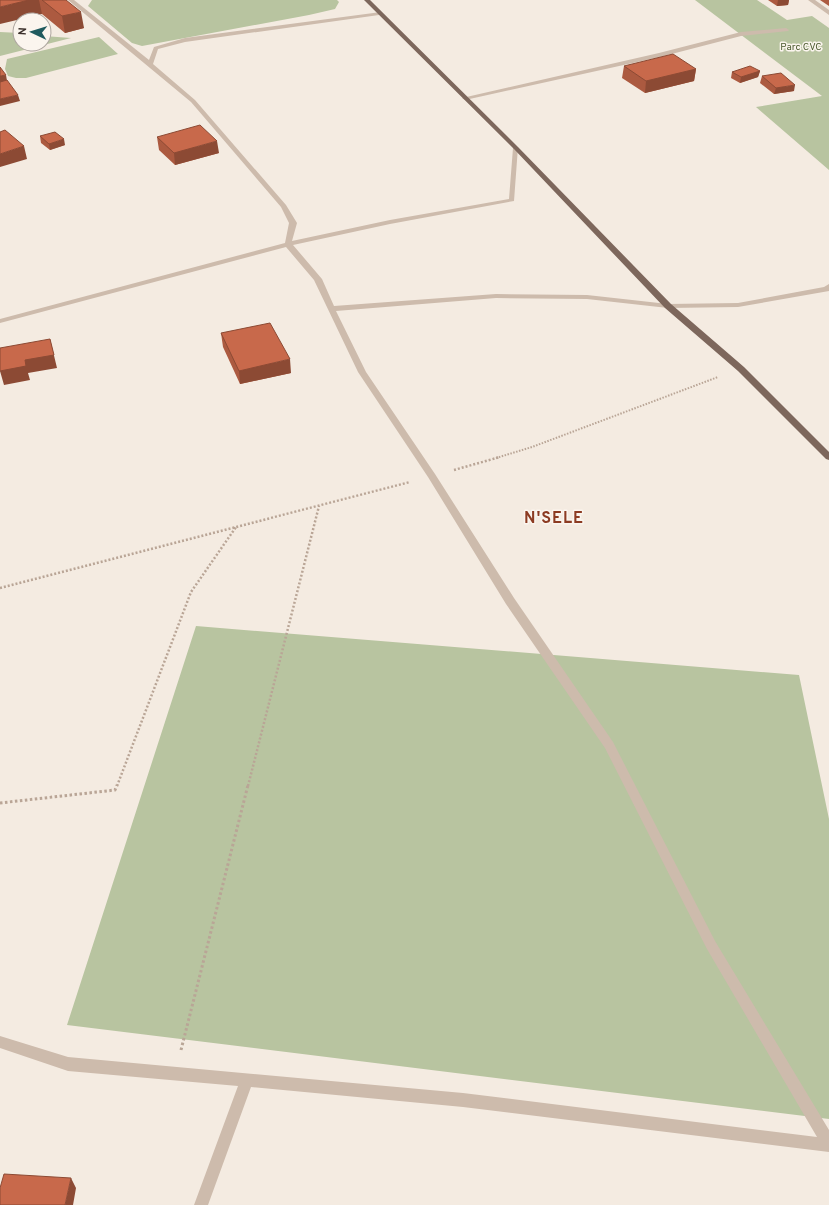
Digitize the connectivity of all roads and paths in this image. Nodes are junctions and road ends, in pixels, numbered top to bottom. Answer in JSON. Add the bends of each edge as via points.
{"nodes":[{"id":1,"x":71,"y":0,"type":"edge"},
{"id":2,"x":367,"y":0,"type":"edge"},
{"id":3,"x":811,"y":0,"type":"edge"},
{"id":4,"x":379,"y":13,"type":"junction"},
{"id":5,"x":829,"y":13,"type":"edge"},
{"id":6,"x":786,"y":30,"type":"dead end"},
{"id":7,"x":150,"y":64,"type":"junction"},
{"id":8,"x":465,"y":98,"type":"junction"},
{"id":9,"x":516,"y":148,"type":"junction"},
{"id":10,"x":288,"y":244,"type":"junction"},
{"id":11,"x":829,"y":286,"type":"edge"},
{"id":12,"x":668,"y":306,"type":"junction"},
{"id":13,"x":331,"y":309,"type":"junction"},
{"id":14,"x":0,"y":321,"type":"edge"},
{"id":15,"x":741,"y":368,"type":"junction"},
{"id":16,"x":829,"y":457,"type":"edge"},
{"id":17,"x":432,"y":476,"type":"junction"},
{"id":18,"x":320,"y":506,"type":"junction"},
{"id":19,"x":236,"y":527,"type":"junction"},
{"id":20,"x":0,"y":588,"type":"edge"},
{"id":21,"x":0,"y":803,"type":"edge"},
{"id":22,"x":0,"y":1042,"type":"edge"},
{"id":23,"x":175,"y":1074,"type":"junction"},
{"id":24,"x":247,"y":1080,"type":"junction"},
{"id":25,"x":829,"y":1144,"type":"edge"},
{"id":26,"x":201,"y":1205,"type":"edge"}],
"edges":[{"from":1,"to":7,"type":"street"},
{"from":2,"to":4,"type":"main road"},
{"from":3,"to":5,"type":"street"},
{"from":4,"to":7,"type":"street","via":[[185,40],[156,48]]},
{"from":4,"to":8,"type":"main road"},
{"from":6,"to":8,"type":"street","via":[[741,34],[660,55]]},
{"from":7,"to":10,"type":"street","via":[[193,102],[284,206],[293,223]]},
{"from":8,"to":9,"type":"main road"},
{"from":9,"to":10,"type":"street","via":[[512,200]]},
{"from":9,"to":12,"type":"main road"},
{"from":10,"to":13,"type":"street","via":[[318,279]]},
{"from":10,"to":14,"type":"street"},
{"from":11,"to":12,"type":"street","via":[[826,289],[738,305]]},
{"from":12,"to":13,"type":"street","via":[[587,297],[496,296]]},
{"from":12,"to":15,"type":"main road"},
{"from":13,"to":17,"type":"street","via":[[362,372]]},
{"from":15,"to":16,"type":"main road"},
{"from":15,"to":17,"type":"path","via":[[532,448]]},
{"from":17,"to":18,"type":"path"},
{"from":17,"to":25,"type":"street","via":[[510,601],[609,745],[712,945]]},
{"from":18,"to":19,"type":"path"},
{"from":18,"to":23,"type":"path"},
{"from":19,"to":20,"type":"path"},
{"from":19,"to":21,"type":"path","via":[[191,592],[114,790]]},
{"from":22,"to":23,"type":"street","via":[[68,1064]]},
{"from":23,"to":24,"type":"street"},
{"from":24,"to":25,"type":"street","via":[[463,1100]]},
{"from":24,"to":26,"type":"street"}]}
